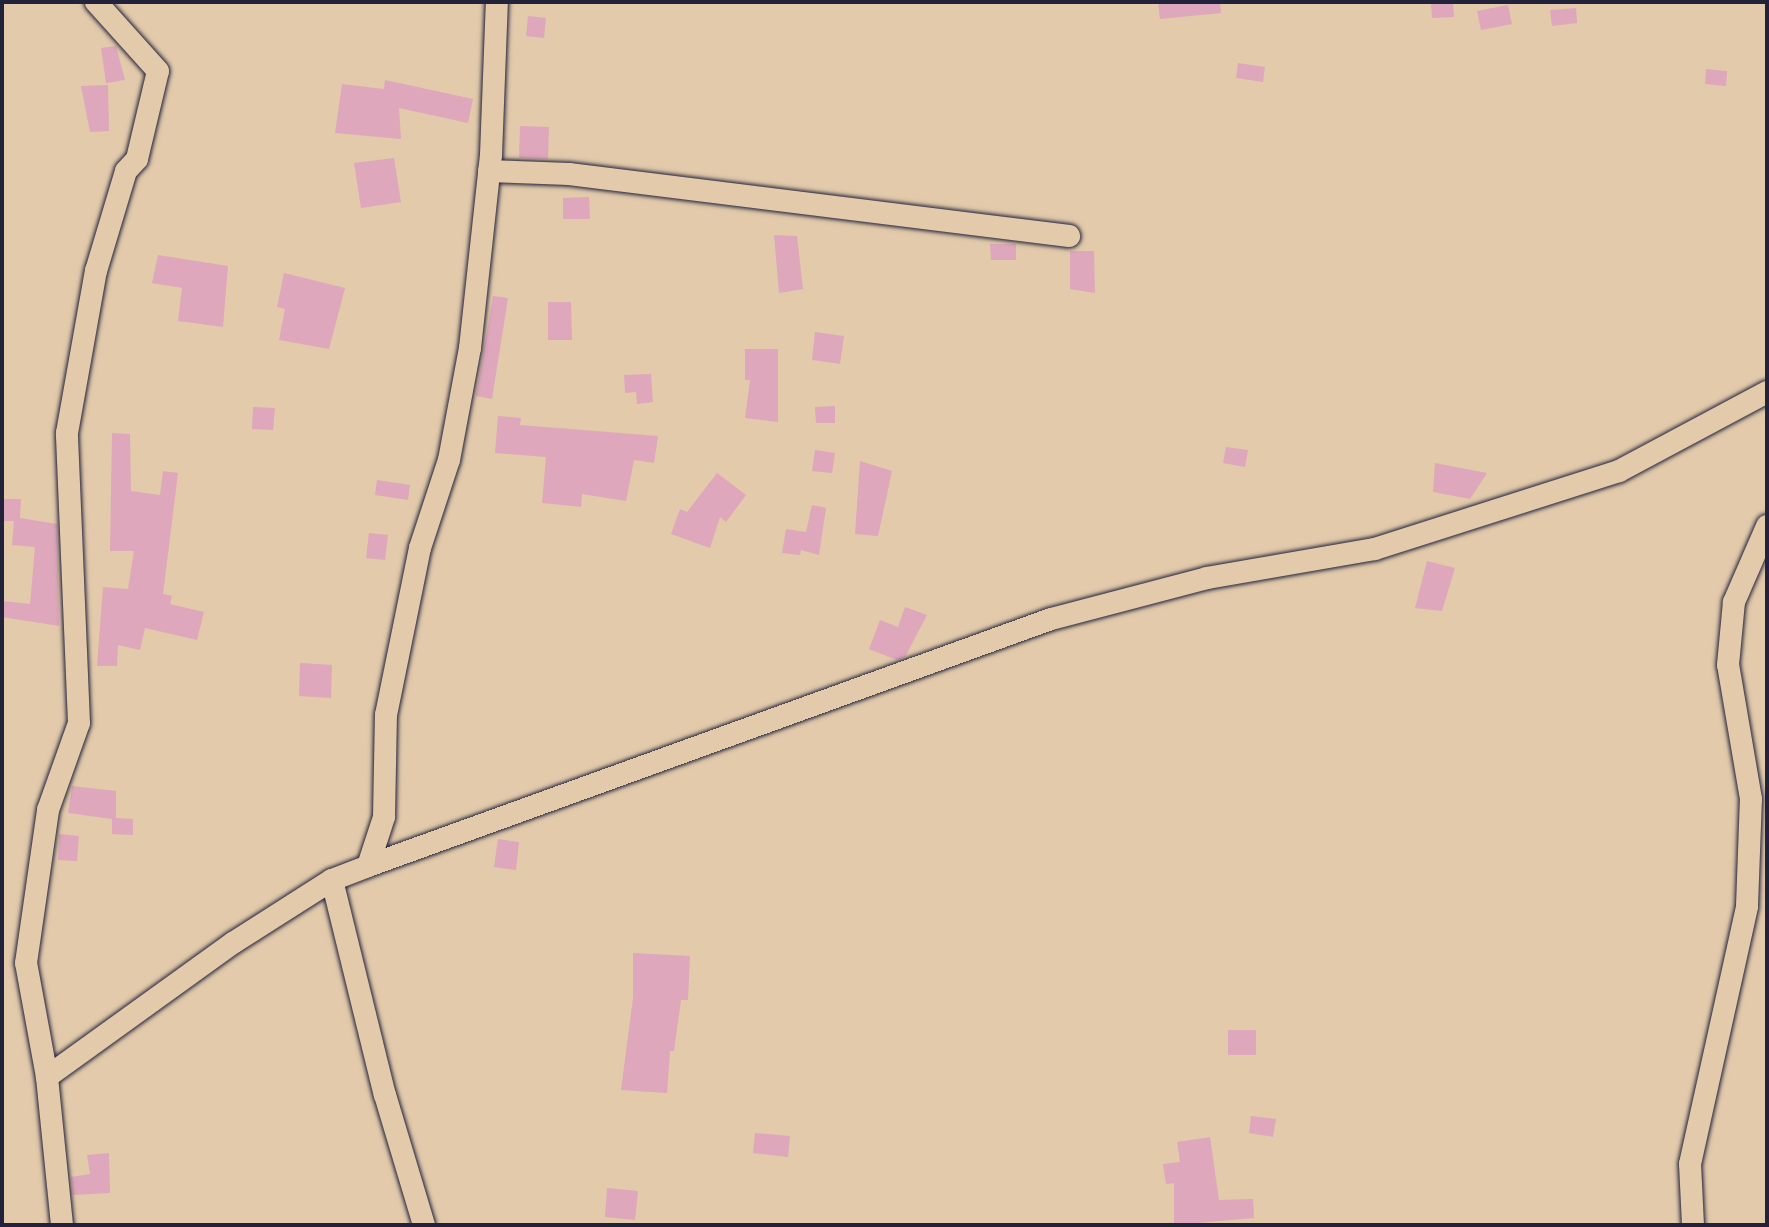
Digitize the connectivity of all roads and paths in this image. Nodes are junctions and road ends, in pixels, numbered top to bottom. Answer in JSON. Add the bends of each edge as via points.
{"nodes":[{"id":1,"x":96,"y":2,"type":"edge"},
{"id":2,"x":497,"y":2,"type":"edge"},
{"id":3,"x":489,"y":171,"type":"junction"},
{"id":4,"x":1069,"y":236,"type":"dead end"},
{"id":5,"x":1767,"y":392,"type":"edge"},
{"id":6,"x":1767,"y":526,"type":"edge"},
{"id":7,"x":368,"y":866,"type":"junction"},
{"id":8,"x":332,"y":880,"type":"junction"},
{"id":9,"x":47,"y":1077,"type":"junction"},
{"id":10,"x":62,"y":1225,"type":"edge"},
{"id":11,"x":424,"y":1225,"type":"edge"},
{"id":12,"x":1693,"y":1225,"type":"edge"}],
"edges":[{"from":1,"to":9,"type":"street","via":[[158,71],[137,159],[126,171],[96,271],[67,433],[79,723],[48,810],[26,963]]},
{"from":2,"to":3,"type":"street"},
{"from":3,"to":4,"type":"street","via":[[569,174]]},
{"from":3,"to":7,"type":"street","via":[[470,348],[449,460],[420,548],[386,715],[384,817]]},
{"from":5,"to":7,"type":"street","via":[[1619,471],[1375,549],[1207,578],[1051,619]]},
{"from":6,"to":12,"type":"street","via":[[1734,602],[1728,665],[1751,799],[1747,906],[1690,1164]]},
{"from":7,"to":8,"type":"street"},
{"from":8,"to":9,"type":"street","via":[[233,943]]},
{"from":8,"to":11,"type":"street","via":[[385,1095]]},
{"from":9,"to":10,"type":"street"}]}
